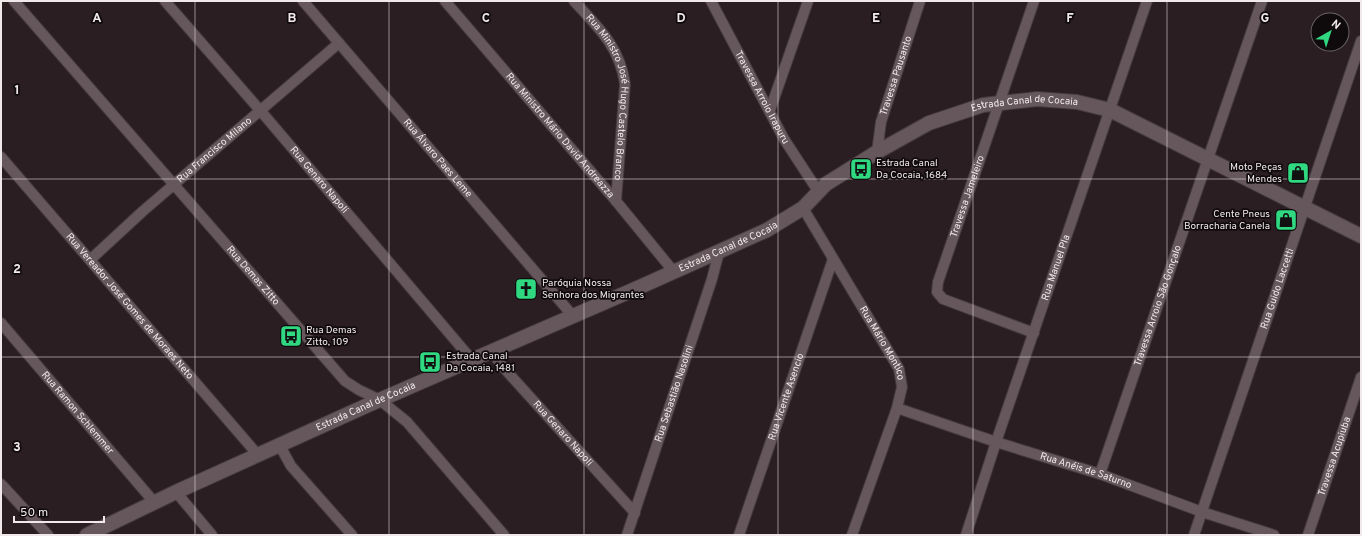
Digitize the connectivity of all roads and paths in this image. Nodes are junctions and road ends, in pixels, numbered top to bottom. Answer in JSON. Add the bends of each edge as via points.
{"nodes":[{"id":1,"x":14,"y":1,"type":"edge"},
{"id":2,"x":165,"y":1,"type":"edge"},
{"id":3,"x":303,"y":1,"type":"edge"},
{"id":4,"x":444,"y":1,"type":"edge"},
{"id":5,"x":574,"y":1,"type":"edge"},
{"id":6,"x":711,"y":1,"type":"edge"},
{"id":7,"x":808,"y":1,"type":"edge"},
{"id":8,"x":920,"y":1,"type":"edge"},
{"id":9,"x":1034,"y":1,"type":"edge"},
{"id":10,"x":1147,"y":1,"type":"edge"},
{"id":11,"x":1262,"y":1,"type":"edge"},
{"id":12,"x":1361,"y":41,"type":"edge"},
{"id":13,"x":339,"y":42,"type":"junction"},
{"id":14,"x":1000,"y":104,"type":"junction"},
{"id":15,"x":260,"y":110,"type":"junction"},
{"id":16,"x":770,"y":110,"type":"junction"},
{"id":17,"x":1110,"y":110,"type":"junction"},
{"id":18,"x":877,"y":152,"type":"junction"},
{"id":19,"x":1,"y":157,"type":"edge"},
{"id":20,"x":1207,"y":159,"type":"junction"},
{"id":21,"x":175,"y":186,"type":"junction"},
{"id":22,"x":818,"y":191,"type":"junction"},
{"id":23,"x":616,"y":201,"type":"junction"},
{"id":24,"x":803,"y":208,"type":"junction"},
{"id":25,"x":1304,"y":208,"type":"junction"},
{"id":26,"x":1361,"y":236,"type":"edge"},
{"id":27,"x":719,"y":252,"type":"junction"},
{"id":28,"x":833,"y":259,"type":"junction"},
{"id":29,"x":90,"y":260,"type":"junction"},
{"id":30,"x":674,"y":272,"type":"junction"},
{"id":31,"x":573,"y":316,"type":"junction"},
{"id":32,"x":1,"y":323,"type":"edge"},
{"id":33,"x":1034,"y":333,"type":"junction"},
{"id":34,"x":492,"y":352,"type":"junction"},
{"id":35,"x":472,"y":360,"type":"junction"},
{"id":36,"x":1361,"y":377,"type":"edge"},
{"id":37,"x":380,"y":400,"type":"junction"},
{"id":38,"x":897,"y":408,"type":"junction"},
{"id":39,"x":996,"y":442,"type":"junction"},
{"id":40,"x":280,"y":446,"type":"junction"},
{"id":41,"x":258,"y":455,"type":"junction"},
{"id":42,"x":1100,"y":474,"type":"junction"},
{"id":43,"x":1,"y":484,"type":"edge"},
{"id":44,"x":176,"y":492,"type":"junction"},
{"id":45,"x":154,"y":502,"type":"junction"},
{"id":46,"x":1202,"y":512,"type":"junction"},
{"id":47,"x":635,"y":514,"type":"junction"},
{"id":48,"x":48,"y":535,"type":"edge"},
{"id":49,"x":87,"y":535,"type":"edge"},
{"id":50,"x":212,"y":535,"type":"edge"},
{"id":51,"x":352,"y":535,"type":"edge"},
{"id":52,"x":504,"y":535,"type":"edge"},
{"id":53,"x":627,"y":535,"type":"edge"},
{"id":54,"x":739,"y":535,"type":"edge"},
{"id":55,"x":852,"y":535,"type":"edge"},
{"id":56,"x":966,"y":535,"type":"edge"},
{"id":57,"x":1194,"y":535,"type":"edge"},
{"id":58,"x":1274,"y":535,"type":"edge"},
{"id":59,"x":1308,"y":535,"type":"edge"}],
"edges":[{"from":1,"to":21,"type":"street","name":"Rua Demas Zitto"},
{"from":2,"to":15,"type":"street","name":"Rua Genaro Napoli"},
{"from":3,"to":13,"type":"street","name":"Rua Álvaro Paes Leme"},
{"from":4,"to":23,"type":"street","name":"Rua Ministro Mário David Andreazza"},
{"from":5,"to":23,"type":"street","name":"Rua Ministro José Hugo Castelo Branco","via":[[609,40],[623,68],[625,84]]},
{"from":6,"to":16,"type":"street","name":"Travessa Arroio Irapuru"},
{"from":7,"to":16,"type":"street"},
{"from":8,"to":18,"type":"street","name":"Travessa Pausanto","via":[[881,122]]},
{"from":9,"to":14,"type":"street","name":"Travessa Jameleiro"},
{"from":10,"to":17,"type":"street","name":"Rua Manuel Pla"},
{"from":11,"to":20,"type":"street","name":"Travessa Arroio São Gonçalo"},
{"from":12,"to":25,"type":"street","name":"Rua Guido Laccetti"},
{"from":13,"to":15,"type":"street","name":"Rua Francisco Milano"},
{"from":13,"to":31,"type":"street","name":"Rua Álvaro Paes Leme"},
{"from":14,"to":17,"type":"main road","name":"Estrada Canal de Cocaia","via":[[1037,99],[1057,100]]},
{"from":14,"to":18,"type":"main road","name":"Estrada Canal de Cocaia","via":[[983,105],[946,116]]},
{"from":14,"to":33,"type":"street","name":"Travessa Jameleiro","via":[[938,282],[937,292],[943,299]]},
{"from":15,"to":21,"type":"street","name":"Rua Francisco Milano"},
{"from":15,"to":35,"type":"street","name":"Rua Genaro Napoli"},
{"from":16,"to":22,"type":"street","name":"Travessa Arroio Irapuru","via":[[784,139]]},
{"from":17,"to":20,"type":"main road","name":"Estrada Canal de Cocaia"},
{"from":17,"to":33,"type":"street","name":"Rua Manuel Pla"},
{"from":18,"to":22,"type":"main road","name":"Estrada Canal de Cocaia"},
{"from":19,"to":29,"type":"street","name":"Rua Vereador José Gomes de Moraes Neto"},
{"from":20,"to":25,"type":"main road","name":"Estrada Canal de Cocaia"},
{"from":20,"to":42,"type":"street","name":"Travessa Arroio São Gonçalo"},
{"from":21,"to":29,"type":"street","name":"Rua Francisco Milano"},
{"from":21,"to":37,"type":"street","name":"Rua Demas Zitto","via":[[345,381]]},
{"from":22,"to":24,"type":"main road","name":"Estrada Canal de Cocaia"},
{"from":23,"to":30,"type":"street","name":"Rua Ministro Mário David Andreazza"},
{"from":24,"to":27,"type":"main road","name":"Estrada Canal de Cocaia","via":[[784,221]]},
{"from":24,"to":28,"type":"street","name":"Rua Mário Montico"},
{"from":25,"to":26,"type":"main road","name":"Estrada Canal de Cocaia"},
{"from":25,"to":46,"type":"street","name":"Rua Guido Laccetti"},
{"from":27,"to":30,"type":"main road","name":"Estrada Canal de Cocaia"},
{"from":27,"to":47,"type":"street","name":"Rua Sebastião Nasolini"},
{"from":28,"to":38,"type":"street","name":"Rua Mário Montico","via":[[899,369],[902,387]]},
{"from":28,"to":54,"type":"street","name":"Rua Vicente Asencio"},
{"from":29,"to":41,"type":"street","name":"Rua Vereador José Gomes de Moraes Neto"},
{"from":30,"to":31,"type":"main road","name":"Estrada Canal de Cocaia"},
{"from":31,"to":34,"type":"main road","name":"Estrada Canal de Cocaia"},
{"from":32,"to":45,"type":"street","name":"Rua Ramon Schlemmer"},
{"from":33,"to":39,"type":"street","name":"Rua Manuel Pla"},
{"from":34,"to":35,"type":"main road","name":"Estrada Canal de Cocaia"},
{"from":34,"to":47,"type":"street","name":"Rua Genaro Napoli"},
{"from":35,"to":37,"type":"main road","name":"Estrada Canal de Cocaia"},
{"from":36,"to":59,"type":"street","name":"Travessa Acupiuba"},
{"from":37,"to":40,"type":"main road","name":"Estrada Canal de Cocaia"},
{"from":37,"to":52,"type":"street","name":"Rua Demas Zitto","via":[[407,422]]},
{"from":38,"to":39,"type":"street","name":"Rua Anéis de Saturno"},
{"from":38,"to":55,"type":"street","name":"Rua Mário Montico"},
{"from":39,"to":42,"type":"street","name":"Rua Anéis de Saturno"},
{"from":39,"to":56,"type":"street","name":"Rua Manuel Pla"},
{"from":40,"to":41,"type":"main road","name":"Estrada Canal de Cocaia"},
{"from":40,"to":51,"type":"street","via":[[291,466]]},
{"from":41,"to":44,"type":"main road","name":"Estrada Canal de Cocaia"},
{"from":42,"to":46,"type":"street","name":"Rua Anéis de Saturno"},
{"from":43,"to":48,"type":"street"},
{"from":44,"to":45,"type":"main road","name":"Estrada Canal de Cocaia"},
{"from":44,"to":50,"type":"street"},
{"from":45,"to":49,"type":"main road","name":"Estrada Canal de Cocaia"},
{"from":46,"to":57,"type":"street","name":"Rua Guido Laccetti"},
{"from":46,"to":58,"type":"street","name":"Rua Anéis de Saturno"},
{"from":47,"to":53,"type":"street","name":"Rua Sebastião Nasolini"}]}
